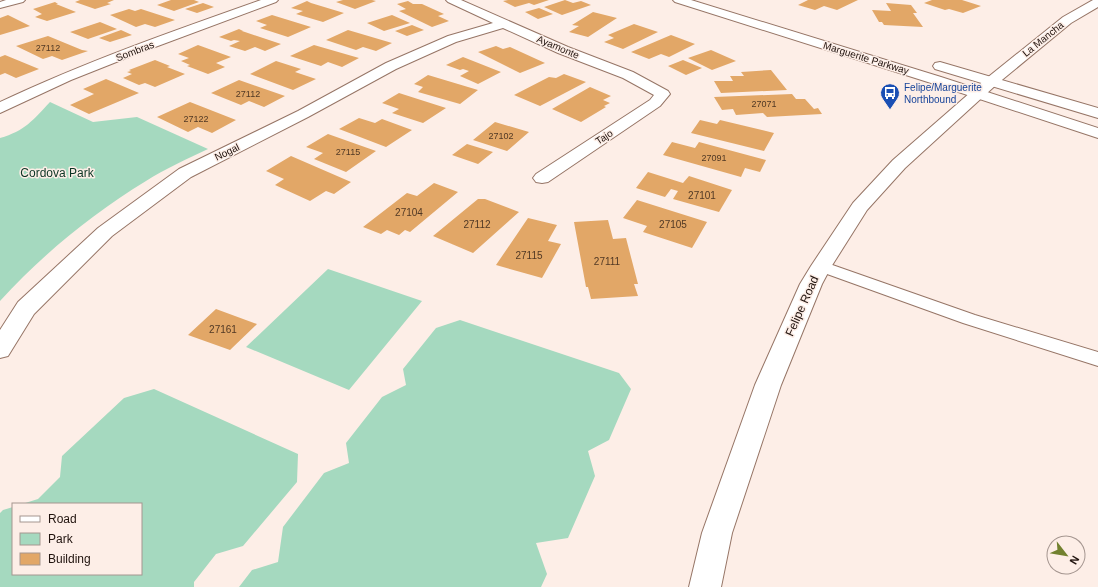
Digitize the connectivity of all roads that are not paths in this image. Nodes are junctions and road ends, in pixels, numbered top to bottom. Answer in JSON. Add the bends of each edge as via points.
{"nodes":[{"id":1,"x":19,"y":0,"type":"edge"},
{"id":2,"x":272,"y":0,"type":"edge"},
{"id":3,"x":452,"y":0,"type":"edge"},
{"id":4,"x":679,"y":0,"type":"edge"},
{"id":5,"x":1098,"y":2,"type":"edge"},
{"id":6,"x":0,"y":5,"type":"edge"},
{"id":7,"x":503,"y":24,"type":"junction"},
{"id":8,"x":929,"y":63,"type":"dead end"},
{"id":9,"x":992,"y":82,"type":"junction"},
{"id":10,"x":664,"y":94,"type":"joint"},
{"id":11,"x":978,"y":94,"type":"junction"},
{"id":12,"x":0,"y":108,"type":"edge"},
{"id":13,"x":1098,"y":113,"type":"edge"},
{"id":14,"x":1098,"y":133,"type":"edge"},
{"id":15,"x":542,"y":178,"type":"dead end"},
{"id":16,"x":821,"y":266,"type":"junction"},
{"id":17,"x":0,"y":349,"type":"edge"},
{"id":18,"x":1098,"y":359,"type":"edge"},
{"id":19,"x":705,"y":587,"type":"edge"}],
"edges":[{"from":1,"to":6,"type":"street"},
{"from":2,"to":12,"type":"street","name":"Sombras","via":[[50,83]]},
{"from":3,"to":7,"type":"street","name":"Ayamonte"},
{"from":4,"to":11,"type":"street","name":"Marguerite Parkway"},
{"from":5,"to":9,"type":"street","name":"La Mancha","via":[[1067,20]]},
{"from":7,"to":10,"type":"street","name":"Ayamonte","via":[[628,75]]},
{"from":7,"to":17,"type":"street","name":"Nogal","via":[[452,39],[391,66],[304,114],[185,173],[105,232],[26,308]]},
{"from":8,"to":9,"type":"street"},
{"from":9,"to":11,"type":"street","name":"Felipe Road"},
{"from":9,"to":13,"type":"street"},
{"from":10,"to":15,"type":"street","name":"Tajo","via":[[655,103]]},
{"from":11,"to":14,"type":"street","name":"Marguerite Parkway"},
{"from":11,"to":16,"type":"street","name":"Felipe Road","via":[[899,164],[860,207]]},
{"from":16,"to":18,"type":"lane","via":[[969,319]]},
{"from":16,"to":19,"type":"street","name":"Felipe Road","via":[[768,386],[717,534]]}]}
